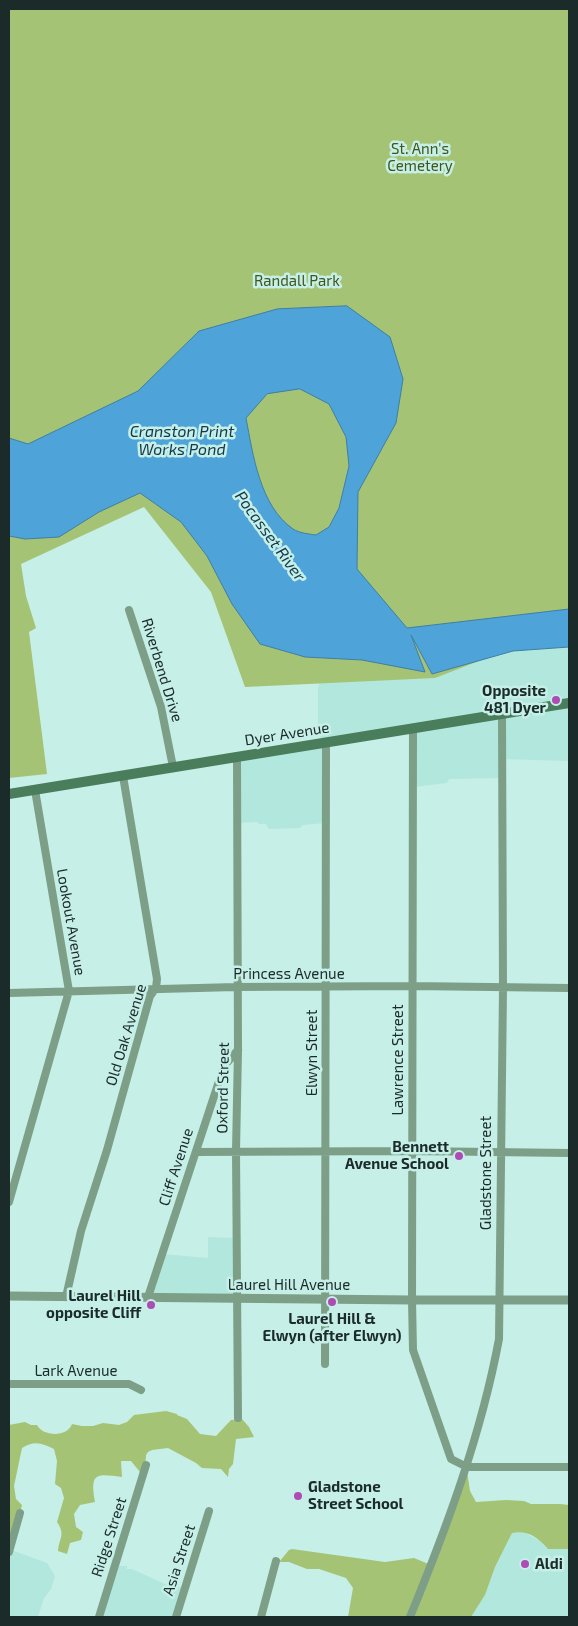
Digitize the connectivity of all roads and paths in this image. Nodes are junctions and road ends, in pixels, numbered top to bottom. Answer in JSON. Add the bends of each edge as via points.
{"nodes":[{"id":1,"x":129,"y":610,"type":"dead end"},
{"id":2,"x":569,"y":703,"type":"edge"},
{"id":3,"x":502,"y":714,"type":"junction"},
{"id":4,"x":413,"y":728,"type":"junction"},
{"id":5,"x":326,"y":742,"type":"junction"},
{"id":6,"x":237,"y":757,"type":"junction"},
{"id":7,"x":173,"y":767,"type":"junction"},
{"id":8,"x":123,"y":776,"type":"junction"},
{"id":9,"x":35,"y":790,"type":"junction"},
{"id":10,"x":9,"y":794,"type":"edge"},
{"id":11,"x":412,"y":986,"type":"junction"},
{"id":12,"x":236,"y":987,"type":"junction"},
{"id":13,"x":156,"y":988,"type":"junction"},
{"id":14,"x":326,"y":988,"type":"junction"},
{"id":15,"x":503,"y":988,"type":"junction"},
{"id":16,"x":569,"y":988,"type":"edge"},
{"id":17,"x":69,"y":991,"type":"junction"},
{"id":18,"x":9,"y":993,"type":"edge"},
{"id":19,"x":238,"y":1050,"type":"junction"},
{"id":20,"x":236,"y":1151,"type":"junction"},
{"id":21,"x":325,"y":1151,"type":"junction"},
{"id":22,"x":412,"y":1151,"type":"junction"},
{"id":23,"x":196,"y":1152,"type":"junction"},
{"id":24,"x":500,"y":1152,"type":"junction"},
{"id":25,"x":569,"y":1153,"type":"edge"},
{"id":26,"x":9,"y":1202,"type":"edge"},
{"id":27,"x":9,"y":1296,"type":"edge"},
{"id":28,"x":66,"y":1297,"type":"junction"},
{"id":29,"x":148,"y":1298,"type":"junction"},
{"id":30,"x":238,"y":1299,"type":"junction"},
{"id":31,"x":325,"y":1299,"type":"junction"},
{"id":32,"x":412,"y":1300,"type":"junction"},
{"id":33,"x":500,"y":1300,"type":"junction"},
{"id":34,"x":569,"y":1300,"type":"edge"},
{"id":35,"x":325,"y":1364,"type":"dead end"},
{"id":36,"x":9,"y":1384,"type":"edge"},
{"id":37,"x":141,"y":1390,"type":"dead end"},
{"id":38,"x":238,"y":1418,"type":"dead end"},
{"id":39,"x":146,"y":1465,"type":"dead end"},
{"id":40,"x":466,"y":1467,"type":"junction"},
{"id":41,"x":569,"y":1467,"type":"edge"},
{"id":42,"x":209,"y":1511,"type":"dead end"},
{"id":43,"x":20,"y":1513,"type":"dead end"},
{"id":44,"x":9,"y":1552,"type":"edge"},
{"id":45,"x":276,"y":1561,"type":"dead end"},
{"id":46,"x":99,"y":1617,"type":"edge"},
{"id":47,"x":176,"y":1617,"type":"edge"},
{"id":48,"x":261,"y":1617,"type":"edge"},
{"id":49,"x":410,"y":1617,"type":"edge"}],
"edges":[{"from":1,"to":7,"type":"street","name":"Riverbend Drive","via":[[161,707]]},
{"from":2,"to":3,"type":"main road","name":"Dyer Avenue"},
{"from":3,"to":4,"type":"main road","name":"Dyer Avenue"},
{"from":3,"to":15,"type":"street","name":"Gladstone Street"},
{"from":4,"to":5,"type":"main road","name":"Dyer Avenue"},
{"from":4,"to":11,"type":"street","name":"Lawrence Street"},
{"from":5,"to":6,"type":"main road","name":"Dyer Avenue"},
{"from":5,"to":14,"type":"street","name":"Elwyn Street"},
{"from":6,"to":7,"type":"main road","name":"Dyer Avenue"},
{"from":6,"to":12,"type":"street","name":"Oxford Street"},
{"from":7,"to":8,"type":"main road","name":"Dyer Avenue"},
{"from":8,"to":9,"type":"main road","name":"Dyer Avenue"},
{"from":8,"to":13,"type":"street","name":"Old Oak Avenue","via":[[147,909]]},
{"from":9,"to":10,"type":"main road","name":"Dyer Avenue"},
{"from":9,"to":17,"type":"street","name":"Lookout Avenue"},
{"from":11,"to":14,"type":"street","name":"Princess Avenue"},
{"from":11,"to":15,"type":"street","name":"Princess Avenue"},
{"from":11,"to":22,"type":"street","name":"Lawrence Street"},
{"from":12,"to":13,"type":"street","name":"Princess Avenue"},
{"from":12,"to":14,"type":"street","name":"Princess Avenue"},
{"from":12,"to":19,"type":"street","name":"Oxford Street"},
{"from":13,"to":17,"type":"street","name":"Princess Avenue"},
{"from":13,"to":28,"type":"street","name":"Old Oak Avenue","via":[[150,996],[81,1231]]},
{"from":14,"to":21,"type":"street","name":"Elwyn Street"},
{"from":15,"to":16,"type":"street","name":"Princess Avenue"},
{"from":15,"to":24,"type":"street","name":"Gladstone Street"},
{"from":17,"to":18,"type":"street","name":"Princess Avenue"},
{"from":17,"to":26,"type":"street","name":"Lookout Avenue"},
{"from":19,"to":20,"type":"street","name":"Oxford Street"},
{"from":19,"to":23,"type":"street","name":"Cliff Avenue","via":[[224,1066]]},
{"from":20,"to":21,"type":"street"},
{"from":20,"to":23,"type":"street"},
{"from":20,"to":30,"type":"street","name":"Oxford Street"},
{"from":21,"to":22,"type":"street"},
{"from":21,"to":31,"type":"street","name":"Elwyn Street"},
{"from":22,"to":24,"type":"street"},
{"from":22,"to":32,"type":"street","name":"Lawrence Street"},
{"from":23,"to":29,"type":"street","name":"Cliff Avenue"},
{"from":24,"to":25,"type":"street"},
{"from":24,"to":33,"type":"street","name":"Gladstone Street"},
{"from":27,"to":28,"type":"street","name":"Laurel Hill Avenue"},
{"from":28,"to":29,"type":"street","name":"Laurel Hill Avenue"},
{"from":29,"to":30,"type":"street","name":"Laurel Hill Avenue"},
{"from":30,"to":31,"type":"street","name":"Laurel Hill Avenue"},
{"from":30,"to":38,"type":"street","name":"Oxford Street"},
{"from":31,"to":32,"type":"street","name":"Laurel Hill Avenue"},
{"from":31,"to":35,"type":"street","name":"Elwyn Street"},
{"from":32,"to":33,"type":"street","name":"Laurel Hill Avenue"},
{"from":32,"to":40,"type":"street","name":"Lawrence Street","via":[[413,1350],[451,1459]]},
{"from":33,"to":34,"type":"street","name":"Laurel Hill Avenue"},
{"from":33,"to":40,"type":"street","name":"Gladstone Street","via":[[499,1339],[492,1376]]},
{"from":36,"to":37,"type":"street","name":"Lark Avenue","via":[[129,1384]]},
{"from":39,"to":46,"type":"street","name":"Ridge Street"},
{"from":40,"to":41,"type":"street"},
{"from":40,"to":49,"type":"street","name":"Gladstone Street"},
{"from":42,"to":47,"type":"street","name":"Asia Street"},
{"from":43,"to":44,"type":"street"},
{"from":45,"to":48,"type":"street"}]}
